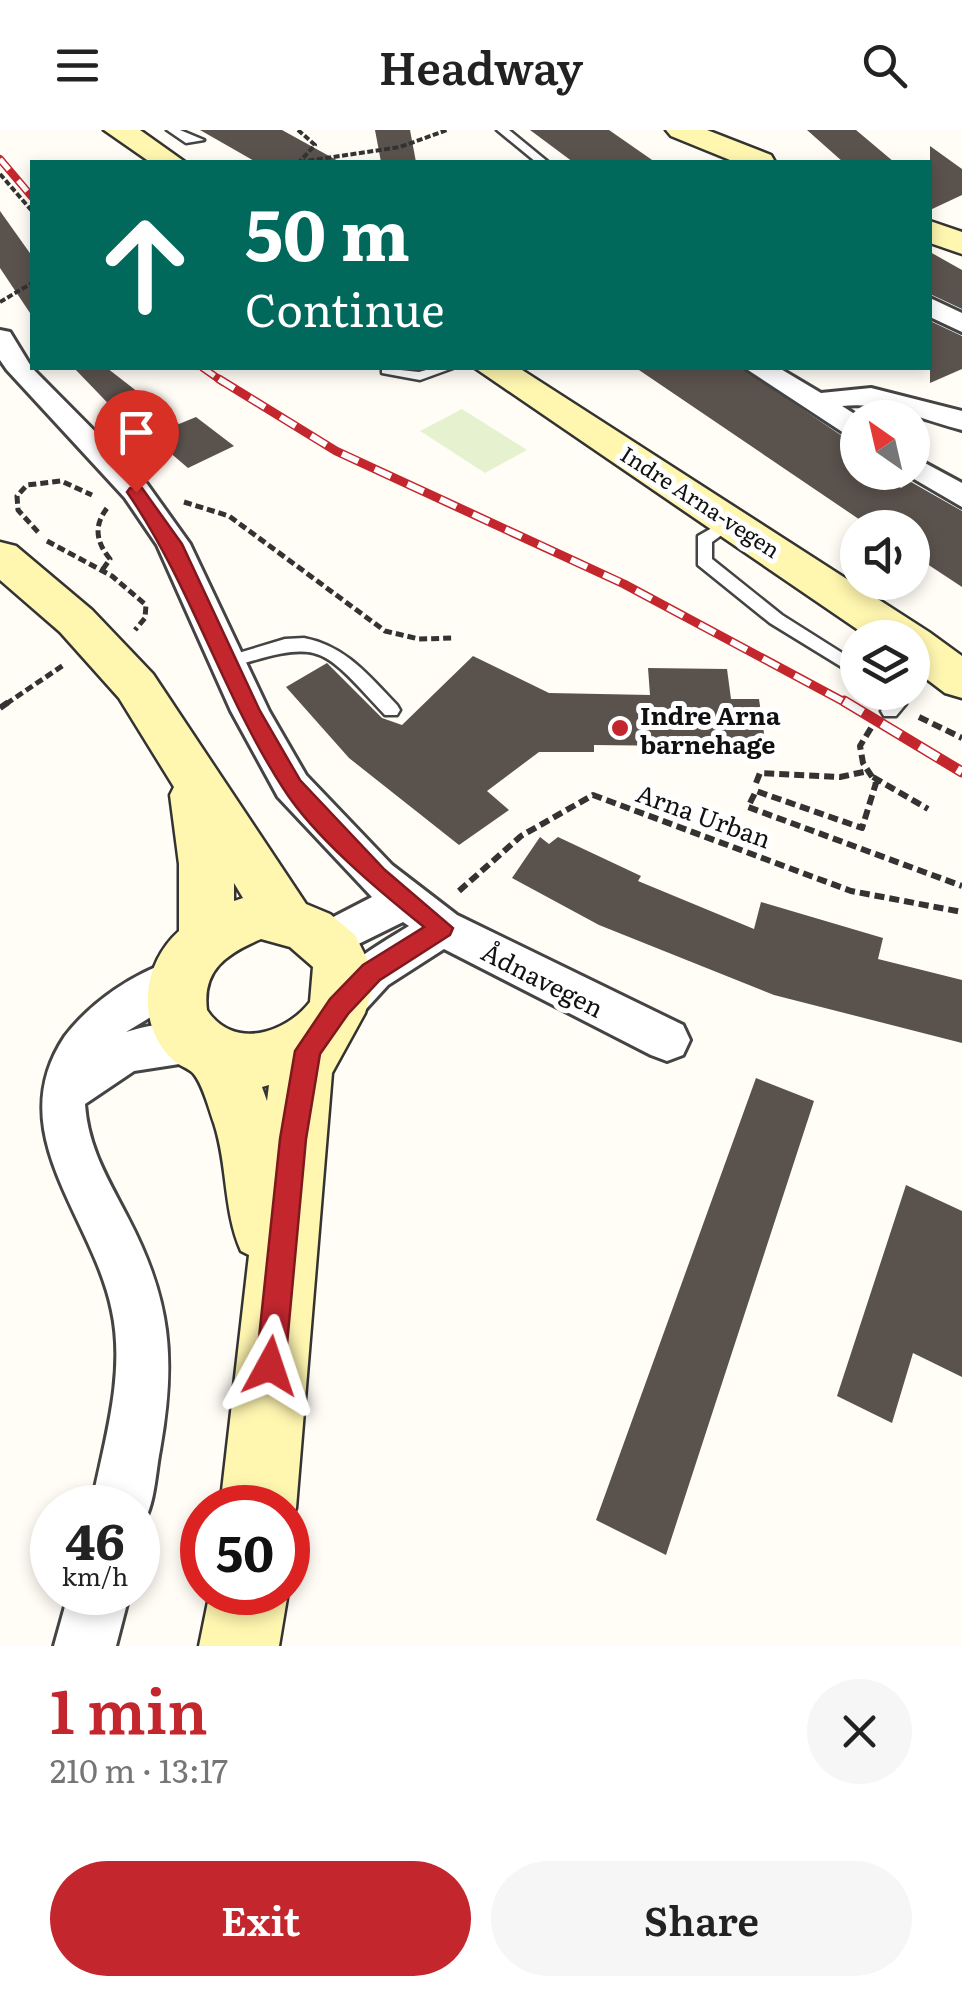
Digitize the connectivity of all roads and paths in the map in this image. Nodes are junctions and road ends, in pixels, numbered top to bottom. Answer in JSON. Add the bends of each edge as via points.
{"nodes":[{"id":1,"x":119,"y":130,"type":"edge"},
{"id":2,"x":172,"y":130,"type":"edge"},
{"id":3,"x":298,"y":130,"type":"edge"},
{"id":4,"x":447,"y":130,"type":"edge"},
{"id":5,"x":502,"y":130,"type":"edge"},
{"id":6,"x":681,"y":130,"type":"edge"},
{"id":7,"x":200,"y":140,"type":"dead end"},
{"id":8,"x":167,"y":160,"type":"edge"},
{"id":9,"x":298,"y":160,"type":"edge"},
{"id":10,"x":313,"y":160,"type":"edge"},
{"id":11,"x":540,"y":160,"type":"edge"},
{"id":12,"x":755,"y":160,"type":"edge"},
{"id":13,"x":0,"y":174,"type":"edge"},
{"id":14,"x":30,"y":209,"type":"edge"},
{"id":15,"x":932,"y":232,"type":"edge"},
{"id":16,"x":962,"y":244,"type":"edge"},
{"id":17,"x":30,"y":284,"type":"edge"},
{"id":18,"x":0,"y":302,"type":"edge"},
{"id":19,"x":932,"y":307,"type":"edge"},
{"id":20,"x":962,"y":324,"type":"edge"},
{"id":21,"x":0,"y":338,"type":"edge"},
{"id":22,"x":387,"y":370,"type":"edge"},
{"id":23,"x":440,"y":370,"type":"edge"},
{"id":24,"x":497,"y":370,"type":"edge"},
{"id":25,"x":763,"y":370,"type":"edge"},
{"id":26,"x":818,"y":404,"type":"junction"},
{"id":27,"x":840,"y":418,"type":"edge"},
{"id":28,"x":962,"y":421,"type":"edge"},
{"id":29,"x":930,"y":477,"type":"edge"},
{"id":30,"x":962,"y":497,"type":"edge"},
{"id":31,"x":178,"y":501,"type":"dead end"},
{"id":32,"x":733,"y":521,"type":"junction"},
{"id":33,"x":0,"y":556,"type":"edge"},
{"id":34,"x":103,"y":569,"type":"junction"},
{"id":35,"x":878,"y":620,"type":"edge"},
{"id":36,"x":134,"y":631,"type":"dead end"},
{"id":37,"x":454,"y":638,"type":"dead end"},
{"id":38,"x":930,"y":657,"type":"edge"},
{"id":39,"x":840,"y":660,"type":"edge"},
{"id":40,"x":228,"y":662,"type":"junction"},
{"id":41,"x":68,"y":663,"type":"dead end"},
{"id":42,"x":962,"y":681,"type":"edge"},
{"id":43,"x":0,"y":708,"type":"edge"},
{"id":44,"x":391,"y":710,"type":"dead end"},
{"id":45,"x":904,"y":710,"type":"edge"},
{"id":46,"x":872,"y":727,"type":"dead end"},
{"id":47,"x":962,"y":738,"type":"edge"},
{"id":48,"x":870,"y":774,"type":"junction"},
{"id":49,"x":194,"y":777,"type":"junction"},
{"id":50,"x":756,"y":783,"type":"dead end"},
{"id":51,"x":928,"y":809,"type":"dead end"},
{"id":52,"x":962,"y":886,"type":"edge"},
{"id":53,"x":403,"y":901,"type":"junction"},
{"id":54,"x":450,"y":909,"type":"junction"},
{"id":55,"x":962,"y":912,"type":"edge"},
{"id":56,"x":306,"y":929,"type":"junction"},
{"id":57,"x":192,"y":957,"type":"junction"},
{"id":58,"x":332,"y":1018,"type":"junction"},
{"id":59,"x":667,"y":1040,"type":"dead end"},
{"id":60,"x":208,"y":1050,"type":"junction"},
{"id":61,"x":53,"y":1103,"type":"junction"},
{"id":62,"x":274,"y":1330,"type":"junction"},
{"id":63,"x":124,"y":1485,"type":"edge"},
{"id":64,"x":260,"y":1485,"type":"edge"},
{"id":65,"x":94,"y":1615,"type":"edge"},
{"id":66,"x":245,"y":1615,"type":"edge"},
{"id":67,"x":85,"y":1646,"type":"edge"},
{"id":68,"x":239,"y":1646,"type":"edge"}],
"edges":[{"from":1,"to":8,"type":"main road"},
{"from":2,"to":7,"type":"lane"},
{"from":3,"to":9,"type":"path","via":[[315,145]]},
{"from":4,"to":10,"type":"path","via":[[400,147]]},
{"from":5,"to":11,"type":"lane"},
{"from":6,"to":12,"type":"main road"},
{"from":13,"to":14,"type":"path"},
{"from":15,"to":16,"type":"main road"},
{"from":17,"to":18,"type":"path"},
{"from":19,"to":20,"type":"street"},
{"from":21,"to":40,"type":"street","name":"Ådnavegen","via":[[136,492],[173,544]]},
{"from":22,"to":23,"type":"lane","via":[[420,376]]},
{"from":24,"to":32,"type":"main road","name":"Indre Arna-vegen"},
{"from":25,"to":26,"type":"street"},
{"from":26,"to":27,"type":"street"},
{"from":26,"to":28,"type":"street","via":[[858,395]]},
{"from":29,"to":30,"type":"street"},
{"from":31,"to":37,"type":"path","via":[[229,516],[384,630]]},
{"from":32,"to":35,"type":"main road","name":"Indre Arna-vegen"},
{"from":32,"to":39,"type":"lane","via":[[704,540],[704,562]]},
{"from":33,"to":49,"type":"main road","via":[[76,621],[136,686]]},
{"from":34,"to":34,"type":"path","via":[[110,559],[98,547],[98,526],[112,504],[61,481],[27,485],[17,496],[18,510],[48,542]]},
{"from":34,"to":36,"type":"path","via":[[146,605]]},
{"from":38,"to":42,"type":"main road"},
{"from":40,"to":44,"type":"lane","via":[[291,641],[319,644]]},
{"from":40,"to":53,"type":"street","name":"Ådnavegen","via":[[292,786]]},
{"from":41,"to":43,"type":"path"},
{"from":45,"to":47,"type":"path"},
{"from":46,"to":48,"type":"path","name":"Arna Urban","via":[[860,746]]},
{"from":48,"to":50,"type":"path","name":"Arna Urban","via":[[760,773]]},
{"from":48,"to":51,"type":"path"},
{"from":48,"to":52,"type":"path","name":"Arna Urban","via":[[876,782],[862,828],[756,790],[748,806]]},
{"from":49,"to":56,"type":"main road"},
{"from":49,"to":57,"type":"main road","via":[[206,864]]},
{"from":53,"to":54,"type":"street","name":"Ådnavegen"},
{"from":53,"to":56,"type":"street"},
{"from":54,"to":55,"type":"path","name":"Arna Urban","via":[[484,863],[535,822],[594,795],[851,892]]},
{"from":54,"to":58,"type":"street","via":[[372,972]]},
{"from":54,"to":59,"type":"street","name":"Ådnavegen"},
{"from":56,"to":57,"type":"main road","via":[[258,916],[232,923]]},
{"from":56,"to":58,"type":"main road","via":[[340,960],[344,982]]},
{"from":57,"to":60,"type":"main road","via":[[174,1002],[180,1025]]},
{"from":57,"to":61,"type":"street","via":[[102,1024],[57,1077]]},
{"from":58,"to":60,"type":"main road","via":[[303,1047],[276,1058],[247,1062]]},
{"from":58,"to":62,"type":"main road","via":[[301,1073]]},
{"from":60,"to":61,"type":"street","via":[[166,1042],[113,1057]]},
{"from":60,"to":62,"type":"main road","via":[[247,1128]]},
{"from":61,"to":63,"type":"street","via":[[53,1128],[67,1164],[120,1251],[140,1312],[142,1378]]},
{"from":62,"to":64,"type":"main road"},
{"from":65,"to":67,"type":"street"},
{"from":66,"to":68,"type":"main road"}]}
